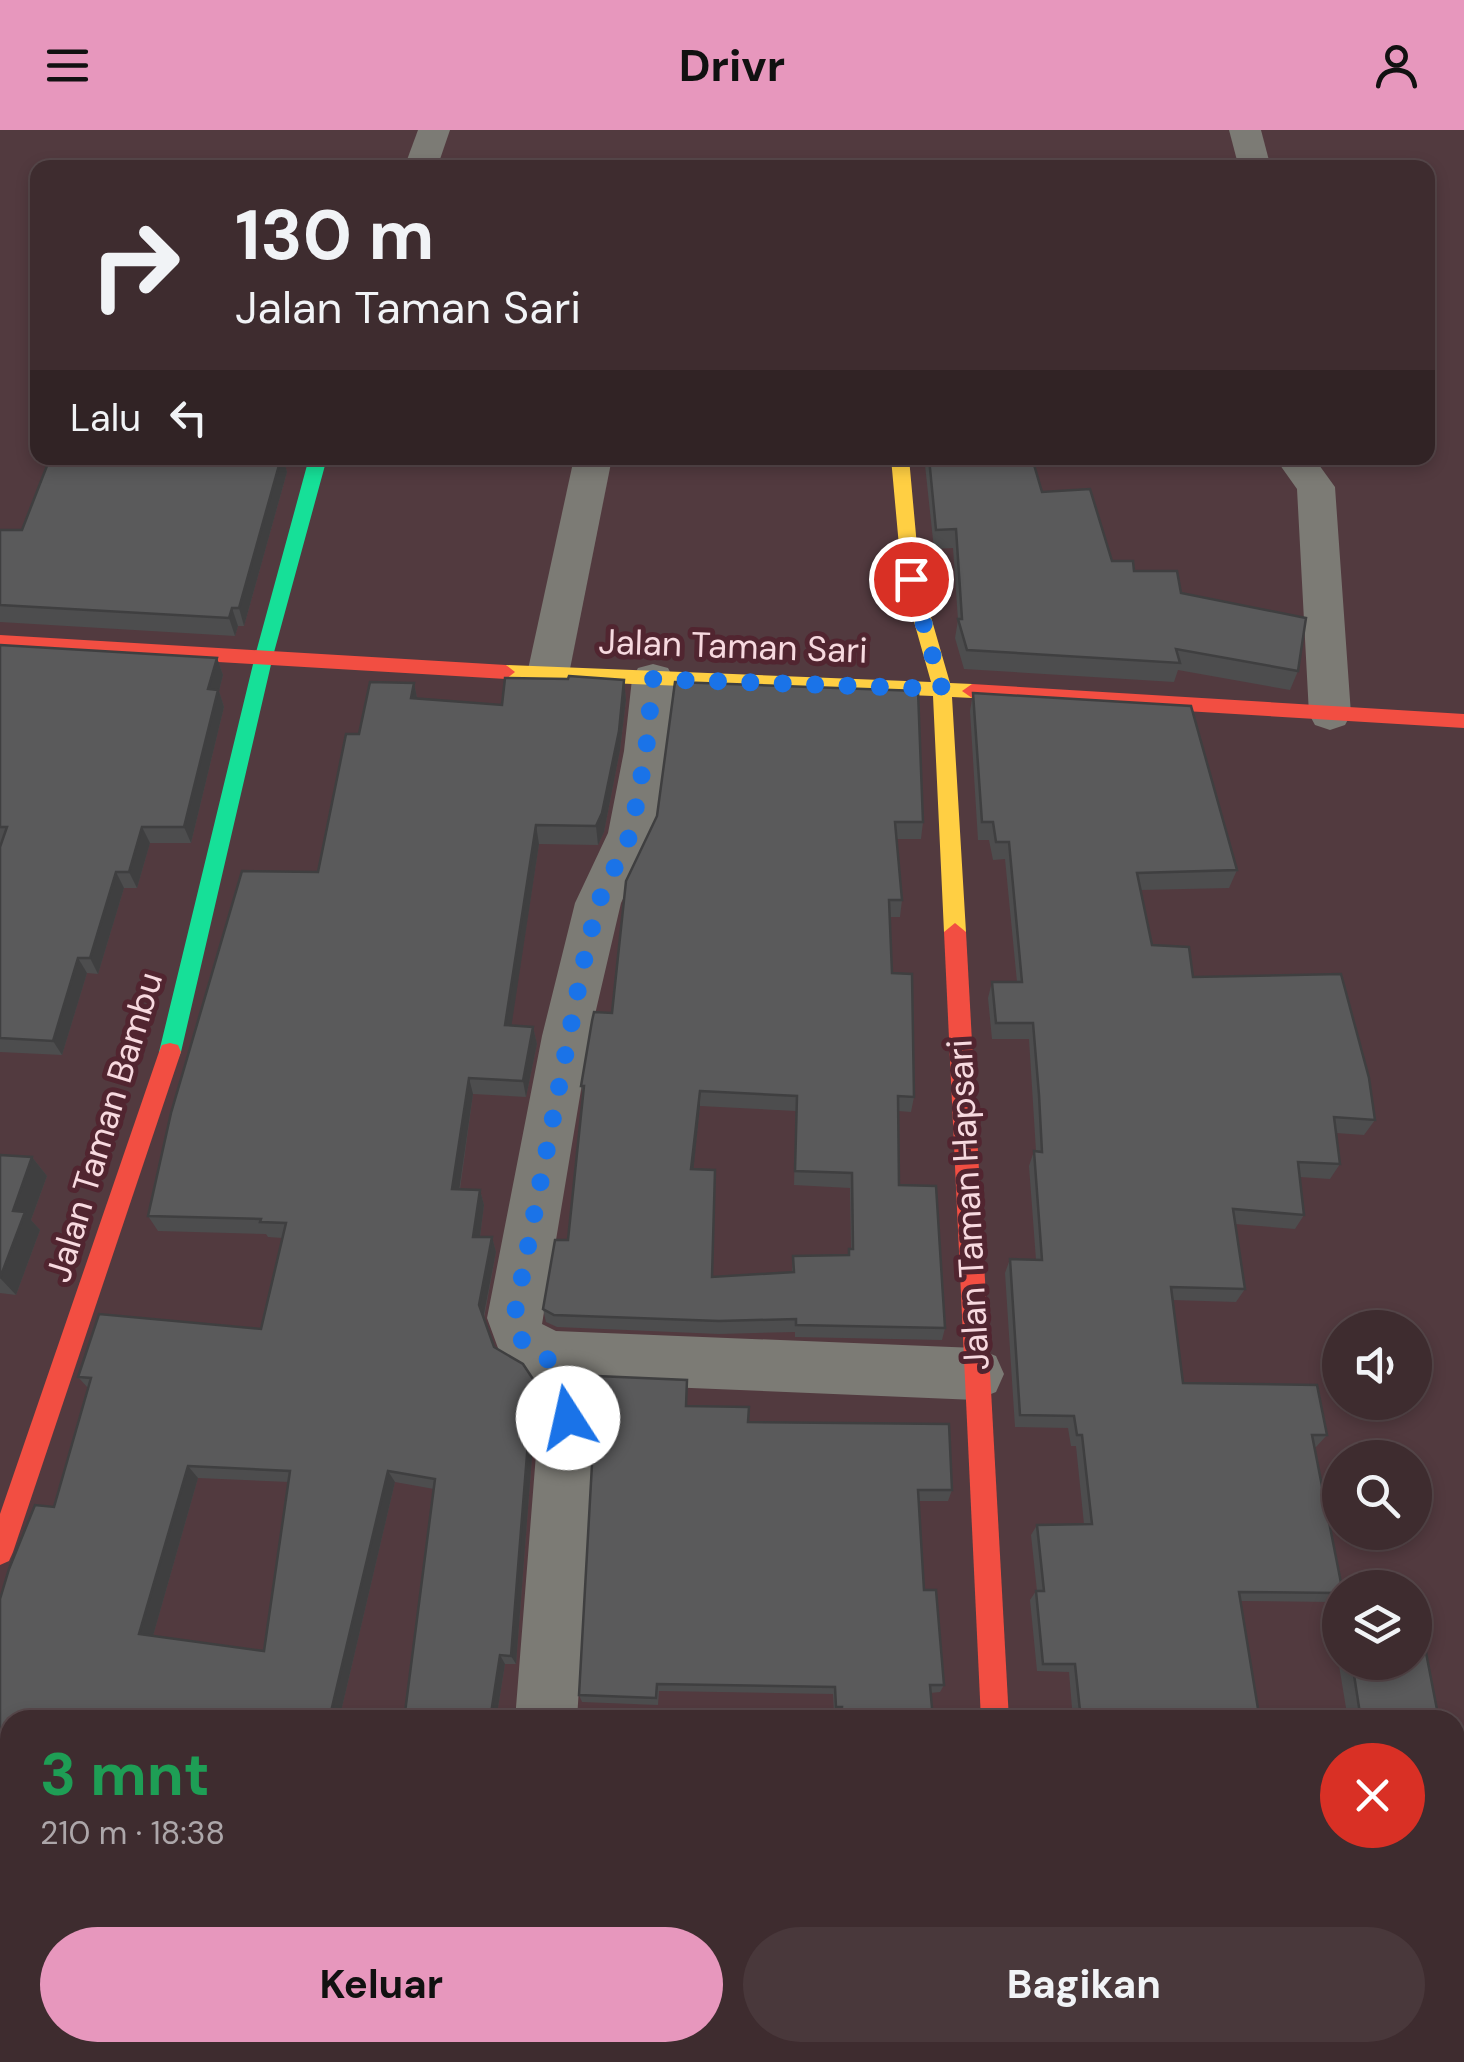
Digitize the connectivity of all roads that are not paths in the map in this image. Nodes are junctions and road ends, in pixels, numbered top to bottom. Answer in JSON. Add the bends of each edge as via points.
{"nodes":[{"id":1,"x":434,"y":130,"type":"edge"},
{"id":2,"x":1246,"y":130,"type":"edge"},
{"id":3,"x":423,"y":160,"type":"edge"},
{"id":4,"x":1253,"y":160,"type":"edge"},
{"id":5,"x":316,"y":465,"type":"edge"},
{"id":6,"x":592,"y":465,"type":"edge"},
{"id":7,"x":901,"y":465,"type":"edge"},
{"id":8,"x":1299,"y":465,"type":"edge"},
{"id":9,"x":0,"y":642,"type":"edge"},
{"id":10,"x":264,"y":656,"type":"junction"},
{"id":11,"x":548,"y":674,"type":"junction"},
{"id":12,"x":653,"y":679,"type":"junction"},
{"id":13,"x":942,"y":689,"type":"junction"},
{"id":14,"x":1330,"y":714,"type":"junction"},
{"id":15,"x":1464,"y":721,"type":"edge"},
{"id":16,"x":548,"y":1356,"type":"junction"},
{"id":17,"x":976,"y":1374,"type":"junction"},
{"id":18,"x":0,"y":1552,"type":"edge"},
{"id":19,"x":547,"y":1710,"type":"edge"},
{"id":20,"x":994,"y":1710,"type":"edge"}],
"edges":[{"from":1,"to":3,"type":"street"},
{"from":2,"to":4,"type":"street"},
{"from":5,"to":10,"type":"street","name":"Jalan Taman Bambu"},
{"from":6,"to":11,"type":"street"},
{"from":7,"to":13,"type":"street","name":"Jalan Taman Hapsari","via":[[911,579]]},
{"from":8,"to":14,"type":"street","via":[[1316,487]]},
{"from":9,"to":10,"type":"street","name":"Jalan Taman Sari"},
{"from":10,"to":11,"type":"street","name":"Jalan Taman Sari"},
{"from":10,"to":18,"type":"street","name":"Jalan Taman Bambu","via":[[163,1080]]},
{"from":11,"to":12,"type":"street","name":"Jalan Taman Sari"},
{"from":12,"to":13,"type":"street","name":"Jalan Taman Sari"},
{"from":12,"to":16,"type":"street","via":[[631,833],[593,922],[514,1318],[522,1344]]},
{"from":13,"to":14,"type":"street","name":"Jalan Taman Sari"},
{"from":13,"to":17,"type":"street","name":"Jalan Taman Hapsari"},
{"from":14,"to":15,"type":"street","name":"Jalan Taman Sari"},
{"from":16,"to":17,"type":"street"},
{"from":16,"to":19,"type":"street","via":[[569,1391]]},
{"from":17,"to":20,"type":"street","name":"Jalan Taman Hapsari"}]}
